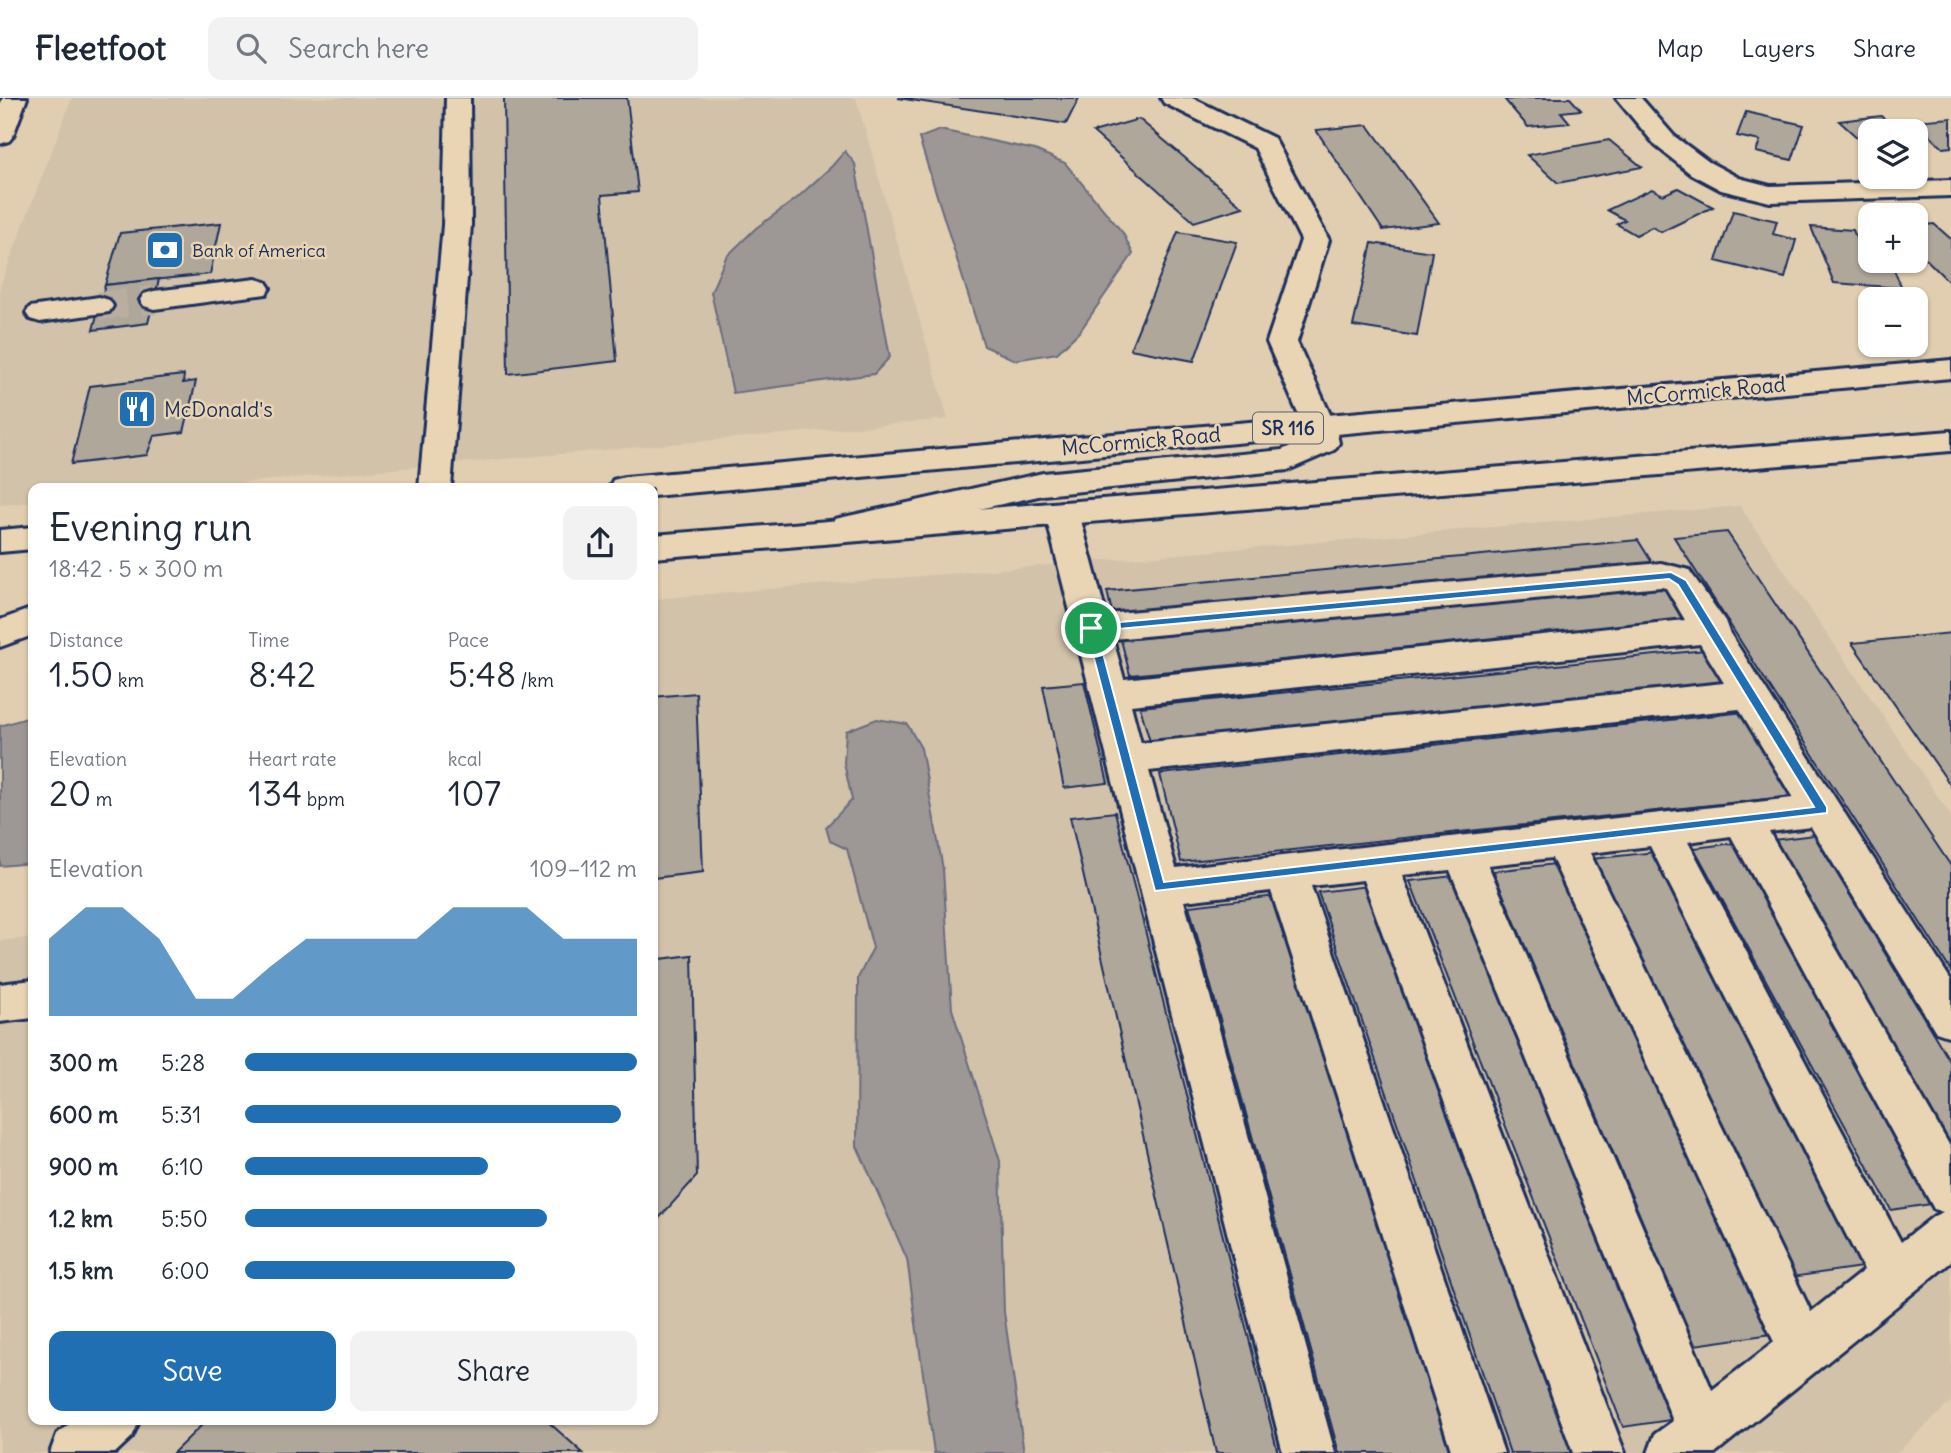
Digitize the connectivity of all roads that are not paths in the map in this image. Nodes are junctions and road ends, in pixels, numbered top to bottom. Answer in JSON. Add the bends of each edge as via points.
{"nodes":[{"id":1,"x":15,"y":98,"type":"edge"},
{"id":2,"x":458,"y":98,"type":"edge"},
{"id":3,"x":1173,"y":98,"type":"edge"},
{"id":4,"x":1628,"y":98,"type":"edge"},
{"id":5,"x":0,"y":136,"type":"edge"},
{"id":6,"x":1951,"y":188,"type":"edge"},
{"id":7,"x":256,"y":288,"type":"dead end"},
{"id":8,"x":154,"y":300,"type":"tunnel mouth"},
{"id":9,"x":99,"y":306,"type":"tunnel mouth"},
{"id":10,"x":40,"y":313,"type":"dead end"},
{"id":11,"x":1951,"y":369,"type":"edge"},
{"id":12,"x":1319,"y":425,"type":"junction"},
{"id":13,"x":1951,"y":441,"type":"edge"},
{"id":14,"x":435,"y":483,"type":"edge"},
{"id":15,"x":658,"y":485,"type":"edge"},
{"id":16,"x":1062,"y":513,"type":"junction"},
{"id":17,"x":818,"y":533,"type":"junction"},
{"id":18,"x":28,"y":538,"type":"edge"},
{"id":19,"x":0,"y":541,"type":"edge"},
{"id":20,"x":658,"y":547,"type":"edge"},
{"id":21,"x":28,"y":601,"type":"edge"},
{"id":22,"x":0,"y":604,"type":"edge"},
{"id":23,"x":28,"y":623,"type":"edge"},
{"id":24,"x":1091,"y":628,"type":"junction"},
{"id":25,"x":1712,"y":630,"type":"junction"},
{"id":26,"x":0,"y":634,"type":"edge"},
{"id":27,"x":1108,"y":694,"type":"junction"},
{"id":28,"x":1751,"y":694,"type":"junction"},
{"id":29,"x":1126,"y":759,"type":"junction"},
{"id":30,"x":1823,"y":810,"type":"junction"},
{"id":31,"x":1742,"y":820,"type":"junction"},
{"id":32,"x":1661,"y":829,"type":"junction"},
{"id":33,"x":1564,"y":841,"type":"junction"},
{"id":34,"x":1463,"y":853,"type":"junction"},
{"id":35,"x":1377,"y":863,"type":"junction"},
{"id":36,"x":1286,"y":873,"type":"junction"},
{"id":37,"x":1160,"y":887,"type":"junction"},
{"id":38,"x":28,"y":1000,"type":"edge"},
{"id":39,"x":0,"y":1003,"type":"edge"},
{"id":40,"x":1951,"y":1018,"type":"edge"},
{"id":41,"x":1951,"y":1194,"type":"edge"},
{"id":42,"x":1951,"y":1232,"type":"edge"},
{"id":43,"x":1894,"y":1278,"type":"junction"},
{"id":44,"x":1803,"y":1349,"type":"junction"},
{"id":45,"x":107,"y":1425,"type":"edge"},
{"id":46,"x":1688,"y":1441,"type":"edge"},
{"id":47,"x":76,"y":1453,"type":"edge"},
{"id":48,"x":1308,"y":1453,"type":"edge"},
{"id":49,"x":1478,"y":1453,"type":"edge"},
{"id":50,"x":1599,"y":1453,"type":"edge"}],
"edges":[{"from":1,"to":5,"type":"main road"},
{"from":2,"to":14,"type":"main road","via":[[457,225]]},
{"from":3,"to":12,"type":"main road","via":[[1265,143],[1315,240],[1282,342]]},
{"from":4,"to":6,"type":"main road","via":[[1665,141],[1700,169],[1730,184],[1770,194]]},
{"from":7,"to":8,"type":"main road"},
{"from":9,"to":10,"type":"main road"},
{"from":11,"to":12,"type":"main road","name":"McCormick Road","number":"SR 116"},
{"from":12,"to":15,"type":"main road","name":"McCormick Road","number":"SR 116"},
{"from":12,"to":17,"type":"main road","via":[[1323,443],[1288,460],[1043,484]]},
{"from":13,"to":16,"type":"main road"},
{"from":16,"to":17,"type":"main road"},
{"from":16,"to":24,"type":"main road"},
{"from":17,"to":20,"type":"main road"},
{"from":18,"to":19,"type":"main road"},
{"from":21,"to":22,"type":"main road"},
{"from":23,"to":26,"type":"main road"},
{"from":24,"to":25,"type":"main road","via":[[1671,575],[1682,582]]},
{"from":24,"to":27,"type":"main road"},
{"from":25,"to":27,"type":"main road"},
{"from":25,"to":28,"type":"main road"},
{"from":27,"to":29,"type":"main road"},
{"from":28,"to":29,"type":"main road"},
{"from":28,"to":30,"type":"main road"},
{"from":29,"to":37,"type":"main road"},
{"from":30,"to":31,"type":"main road"},
{"from":30,"to":40,"type":"main road"},
{"from":31,"to":32,"type":"main road"},
{"from":31,"to":41,"type":"main road"},
{"from":32,"to":33,"type":"main road"},
{"from":32,"to":43,"type":"main road"},
{"from":33,"to":34,"type":"main road"},
{"from":33,"to":44,"type":"main road"},
{"from":34,"to":35,"type":"main road"},
{"from":34,"to":46,"type":"main road"},
{"from":35,"to":36,"type":"main road"},
{"from":35,"to":50,"type":"main road"},
{"from":36,"to":37,"type":"main road"},
{"from":36,"to":49,"type":"main road"},
{"from":37,"to":48,"type":"main road"},
{"from":38,"to":39,"type":"main road"},
{"from":42,"to":43,"type":"main road"},
{"from":43,"to":44,"type":"main road"},
{"from":44,"to":46,"type":"main road"},
{"from":45,"to":47,"type":"main road"}]}
